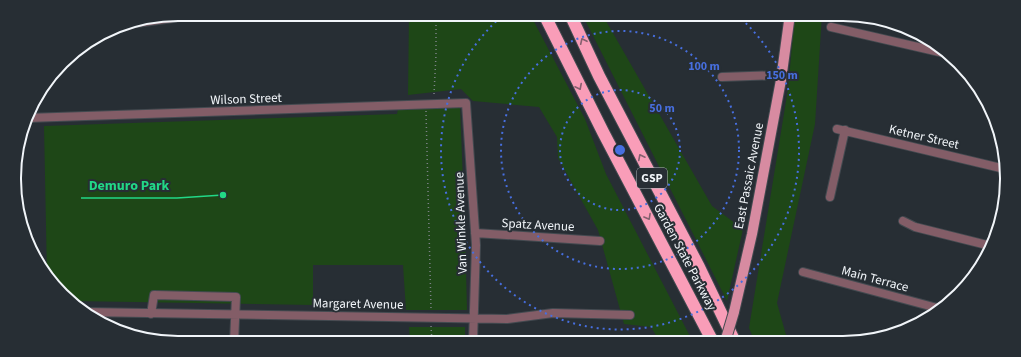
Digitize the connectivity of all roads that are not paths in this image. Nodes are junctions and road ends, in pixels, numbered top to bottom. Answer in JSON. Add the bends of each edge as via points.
{"nodes":[{"id":1,"x":547,"y":21,"type":"edge"},
{"id":2,"x":573,"y":21,"type":"edge"},
{"id":3,"x":789,"y":21,"type":"edge"},
{"id":4,"x":831,"y":27,"type":"dead end"},
{"id":5,"x":934,"y":51,"type":"edge"},
{"id":6,"x":782,"y":74,"type":"junction"},
{"id":7,"x":722,"y":77,"type":"dead end"},
{"id":8,"x":466,"y":103,"type":"joint"},
{"id":9,"x":33,"y":118,"type":"edge"},
{"id":10,"x":1000,"y":168,"type":"edge"},
{"id":11,"x":830,"y":197,"type":"dead end"},
{"id":12,"x":903,"y":221,"type":"dead end"},
{"id":13,"x":475,"y":233,"type":"junction"},
{"id":14,"x":600,"y":241,"type":"dead end"},
{"id":15,"x":986,"y":245,"type":"edge"},
{"id":16,"x":803,"y":272,"type":"dead end"},
{"id":17,"x":933,"y":307,"type":"edge"},
{"id":18,"x":96,"y":312,"type":"edge"},
{"id":19,"x":151,"y":314,"type":"junction"},
{"id":20,"x":236,"y":315,"type":"junction"},
{"id":21,"x":630,"y":315,"type":"dead end"},
{"id":22,"x":473,"y":318,"type":"junction"},
{"id":23,"x":234,"y":336,"type":"edge"},
{"id":24,"x":473,"y":336,"type":"edge"},
{"id":25,"x":710,"y":336,"type":"edge"},
{"id":26,"x":728,"y":336,"type":"edge"},
{"id":27,"x":732,"y":336,"type":"edge"}],
"edges":[{"from":1,"to":25,"type":"highway","name":"Garden State Parkway","number":"GSP","one_way":true},
{"from":27,"to":2,"type":"highway","name":"Garden State Parkway","number":"GSP","one_way":true},
{"from":3,"to":6,"type":"main road","name":"East Passaic Avenue"},
{"from":4,"to":5,"type":"street"},
{"from":6,"to":7,"type":"street"},
{"from":6,"to":26,"type":"main road","name":"East Passaic Avenue","bridge":true,"via":[[752,234]]},
{"from":8,"to":9,"type":"street","name":"Wilson Street"},
{"from":8,"to":13,"type":"street","name":"Van Winkle Avenue"},
{"from":10,"to":11,"type":"street","name":"Ketner Street","via":[[841,130]]},
{"from":12,"to":15,"type":"street","via":[[915,227]]},
{"from":13,"to":14,"type":"street","name":"Spatz Avenue"},
{"from":13,"to":22,"type":"street","name":"Van Winkle Avenue"},
{"from":16,"to":17,"type":"street","name":"Main Terrace"},
{"from":18,"to":19,"type":"street","name":"Margaret Avenue"},
{"from":19,"to":20,"type":"street","name":"Margaret Avenue"},
{"from":19,"to":20,"type":"street","via":[[154,296],[236,297]]},
{"from":20,"to":22,"type":"street","name":"Margaret Avenue"},
{"from":20,"to":23,"type":"street"},
{"from":21,"to":22,"type":"street","name":"Margaret Avenue","via":[[553,313],[507,319]]},
{"from":22,"to":24,"type":"street","name":"Van Winkle Avenue"}]}
